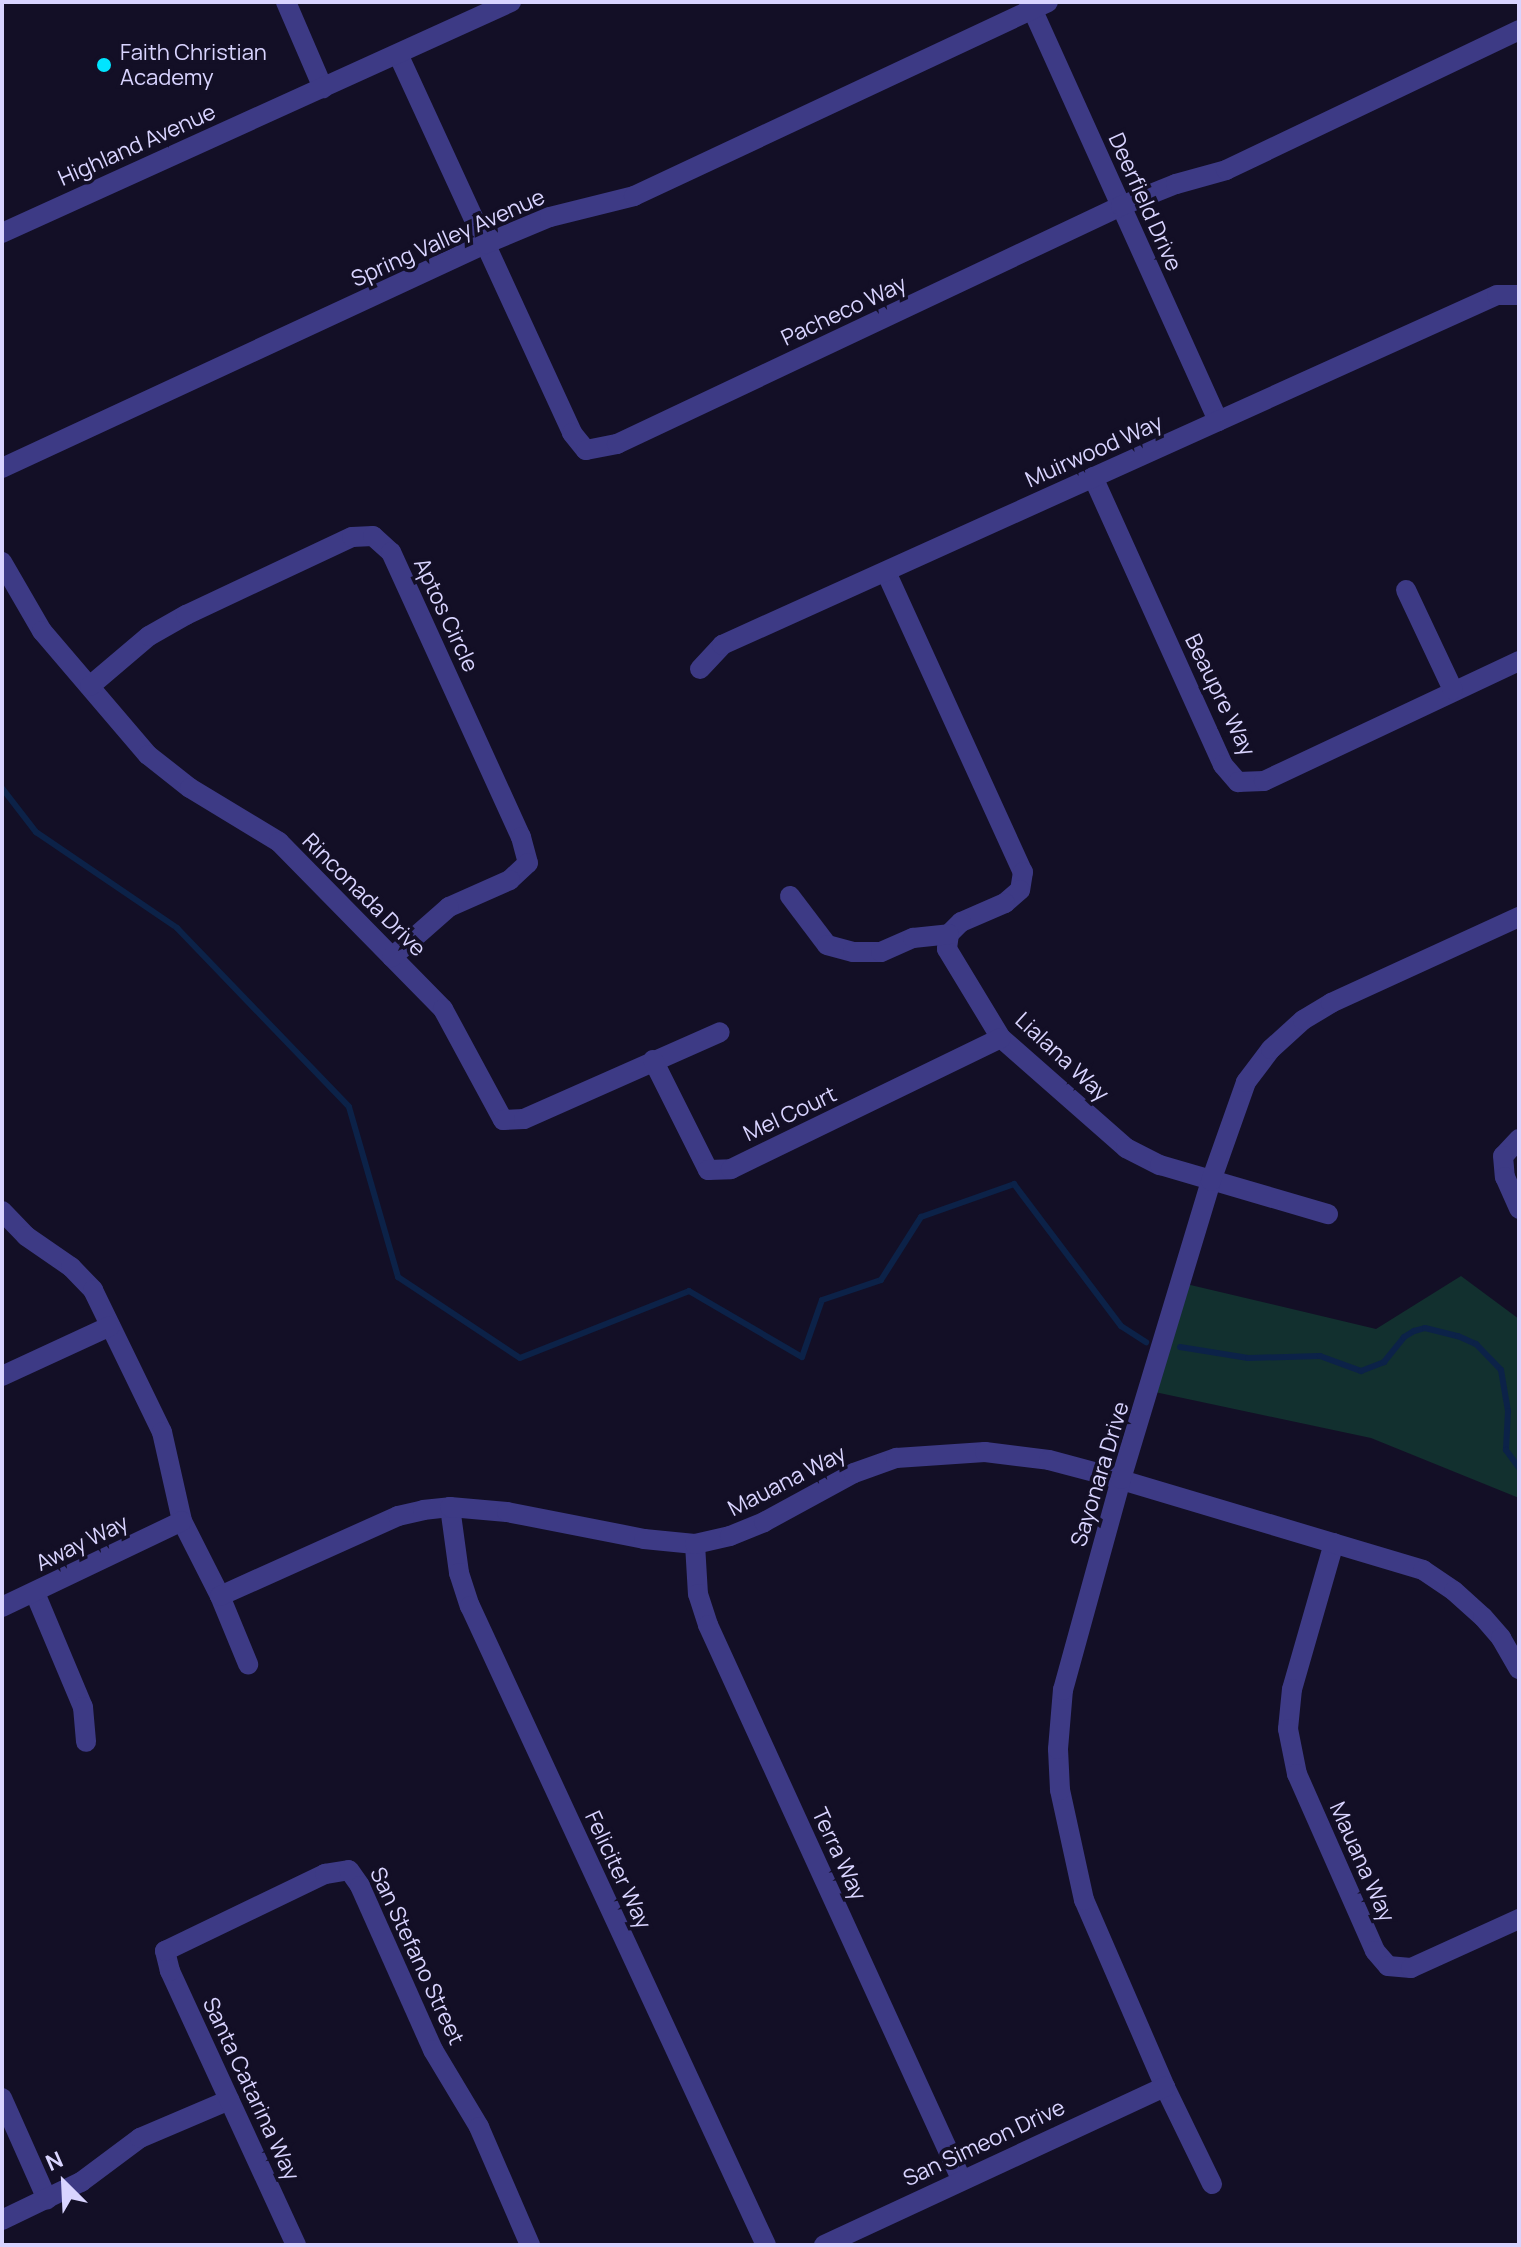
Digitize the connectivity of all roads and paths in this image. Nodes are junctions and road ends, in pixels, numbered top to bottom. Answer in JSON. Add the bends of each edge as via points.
{"nodes":[{"id":1,"x":286,"y":2,"type":"edge"},
{"id":2,"x":511,"y":2,"type":"edge"},
{"id":3,"x":1036,"y":4,"type":"edge"},
{"id":4,"x":1519,"y":30,"type":"edge"},
{"id":5,"x":398,"y":54,"type":"junction"},
{"id":6,"x":323,"y":88,"type":"junction"},
{"id":7,"x":1121,"y":206,"type":"junction"},
{"id":8,"x":2,"y":233,"type":"edge"},
{"id":9,"x":485,"y":244,"type":"junction"},
{"id":10,"x":1518,"y":294,"type":"edge"},
{"id":11,"x":1218,"y":421,"type":"junction"},
{"id":12,"x":2,"y":468,"type":"edge"},
{"id":13,"x":1093,"y":477,"type":"junction"},
{"id":14,"x":2,"y":562,"type":"edge"},
{"id":15,"x":886,"y":572,"type":"junction"},
{"id":16,"x":1406,"y":590,"type":"dead end"},
{"id":17,"x":1519,"y":661,"type":"edge"},
{"id":18,"x":700,"y":669,"type":"dead end"},
{"id":19,"x":90,"y":686,"type":"junction"},
{"id":20,"x":1453,"y":690,"type":"junction"},
{"id":21,"x":790,"y":896,"type":"dead end"},
{"id":22,"x":1519,"y":917,"type":"edge"},
{"id":23,"x":949,"y":934,"type":"junction"},
{"id":24,"x":392,"y":957,"type":"junction"},
{"id":25,"x":720,"y":1032,"type":"dead end"},
{"id":26,"x":1001,"y":1038,"type":"junction"},
{"id":27,"x":653,"y":1060,"type":"junction"},
{"id":28,"x":1519,"y":1139,"type":"edge"},
{"id":29,"x":1211,"y":1181,"type":"junction"},
{"id":30,"x":1519,"y":1209,"type":"edge"},
{"id":31,"x":2,"y":1211,"type":"edge"},
{"id":32,"x":1328,"y":1214,"type":"dead end"},
{"id":33,"x":110,"y":1326,"type":"junction"},
{"id":34,"x":2,"y":1376,"type":"edge"},
{"id":35,"x":1121,"y":1479,"type":"junction"},
{"id":36,"x":450,"y":1507,"type":"junction"},
{"id":37,"x":182,"y":1521,"type":"junction"},
{"id":38,"x":1334,"y":1543,"type":"junction"},
{"id":39,"x":695,"y":1544,"type":"junction"},
{"id":40,"x":35,"y":1593,"type":"junction"},
{"id":41,"x":220,"y":1596,"type":"junction"},
{"id":42,"x":2,"y":1607,"type":"edge"},
{"id":43,"x":248,"y":1664,"type":"dead end"},
{"id":44,"x":1519,"y":1669,"type":"edge"},
{"id":45,"x":86,"y":1742,"type":"dead end"},
{"id":46,"x":1519,"y":1919,"type":"edge"},
{"id":47,"x":165,"y":1951,"type":"joint"},
{"id":48,"x":1165,"y":2087,"type":"junction"},
{"id":49,"x":2,"y":2098,"type":"edge"},
{"id":50,"x":229,"y":2100,"type":"junction"},
{"id":51,"x":961,"y":2179,"type":"junction"},
{"id":52,"x":1212,"y":2184,"type":"dead end"},
{"id":53,"x":47,"y":2199,"type":"junction"},
{"id":54,"x":2,"y":2220,"type":"edge"},
{"id":55,"x":296,"y":2245,"type":"edge"},
{"id":56,"x":530,"y":2245,"type":"edge"},
{"id":57,"x":766,"y":2245,"type":"edge"},
{"id":58,"x":824,"y":2245,"type":"edge"}],
"edges":[{"from":1,"to":6,"type":"street"},
{"from":2,"to":5,"type":"street","name":"Highland Avenue"},
{"from":3,"to":7,"type":"street","name":"Deerfield Drive"},
{"from":3,"to":9,"type":"street","name":"Spring Valley Avenue","via":[[634,196],[550,217]]},
{"from":4,"to":7,"type":"street","name":"Pacheco Way","via":[[1226,170]]},
{"from":5,"to":6,"type":"street","name":"Highland Avenue"},
{"from":5,"to":9,"type":"street","name":"Pacheco Way"},
{"from":6,"to":8,"type":"street","name":"Highland Avenue"},
{"from":7,"to":9,"type":"street","name":"Pacheco Way","via":[[617,444],[586,450],[572,433]]},
{"from":7,"to":11,"type":"street","name":"Deerfield Drive"},
{"from":9,"to":12,"type":"street","name":"Spring Valley Avenue"},
{"from":10,"to":11,"type":"street","name":"Muirwood Way","via":[[1497,295]]},
{"from":11,"to":13,"type":"street","name":"Muirwood Way"},
{"from":13,"to":15,"type":"street","name":"Muirwood Way"},
{"from":13,"to":20,"type":"street","name":"Beaupre Way","via":[[1223,765],[1238,782],[1264,781]]},
{"from":14,"to":19,"type":"street","name":"Rinconada Drive","via":[[42,631]]},
{"from":15,"to":18,"type":"street","name":"Muirwood Way","via":[[722,645]]},
{"from":15,"to":23,"type":"street","via":[[1023,872],[1020,890],[1005,903],[961,922]]},
{"from":16,"to":20,"type":"street"},
{"from":17,"to":20,"type":"street","name":"Beaupre Way"},
{"from":19,"to":24,"type":"street","name":"Rinconada Drive","via":[[148,755],[190,788],[279,842]]},
{"from":19,"to":24,"type":"street","name":"Aptos Circle","via":[[149,636],[352,537],[373,536],[391,552],[521,837],[528,863],[510,880],[449,907]]},
{"from":21,"to":23,"type":"street","via":[[827,945],[853,952],[881,952],[913,938]]},
{"from":22,"to":29,"type":"street","name":"Sayonara Drive","via":[[1303,1020],[1246,1082]]},
{"from":23,"to":26,"type":"street","name":"Lialana Way","via":[[947,949]]},
{"from":24,"to":27,"type":"street","name":"Rinconada Drive","via":[[443,1009],[503,1120],[524,1119]]},
{"from":25,"to":27,"type":"street","name":"Rinconada Drive"},
{"from":26,"to":27,"type":"street","name":"Mel Court","via":[[731,1169],[708,1170]]},
{"from":26,"to":29,"type":"street","name":"Lialana Way","via":[[1126,1148]]},
{"from":28,"to":30,"type":"street","via":[[1503,1156],[1505,1177]]},
{"from":29,"to":32,"type":"street","name":"Lialana Way"},
{"from":29,"to":35,"type":"street","name":"Sayonara Drive"},
{"from":31,"to":33,"type":"street","via":[[93,1290]]},
{"from":33,"to":34,"type":"street"},
{"from":33,"to":37,"type":"street","via":[[162,1432]]},
{"from":35,"to":38,"type":"street","name":"Mauana Way"},
{"from":35,"to":39,"type":"street","name":"Mauana Way","via":[[1049,1460],[985,1452],[896,1458],[854,1473],[764,1522]]},
{"from":35,"to":48,"type":"street","name":"Sayonara Drive","via":[[1063,1690],[1060,1790],[1084,1900]]},
{"from":36,"to":39,"type":"street","name":"Mauana Way"},
{"from":36,"to":41,"type":"street","name":"Mauana Way","via":[[398,1516]]},
{"from":36,"to":57,"type":"street","name":"Feliciter Way","via":[[459,1573],[470,1606]]},
{"from":37,"to":40,"type":"street","name":"Away Way"},
{"from":37,"to":41,"type":"street"},
{"from":38,"to":44,"type":"street","name":"Mauana Way","via":[[1423,1570],[1454,1591],[1501,1638]]},
{"from":38,"to":46,"type":"street","name":"Mauana Way","via":[[1292,1689],[1288,1729],[1297,1774],[1375,1951],[1388,1966],[1411,1968]]},
{"from":39,"to":51,"type":"street","name":"Terra Way","via":[[698,1594],[708,1625]]},
{"from":40,"to":42,"type":"street","name":"Away Way"},
{"from":40,"to":45,"type":"street","via":[[83,1707]]},
{"from":41,"to":43,"type":"street"},
{"from":47,"to":50,"type":"street","name":"Santa Catarina Way"},
{"from":47,"to":56,"type":"street","name":"San Stefano Street","via":[[325,1874],[349,1870],[433,2050],[479,2127]]},
{"from":48,"to":51,"type":"street","name":"San Simeon Drive"},
{"from":48,"to":52,"type":"street","name":"Sayonara Drive"},
{"from":49,"to":53,"type":"street"},
{"from":50,"to":53,"type":"street","via":[[140,2138],[81,2182]]},
{"from":50,"to":55,"type":"street","name":"Santa Catarina Way"},
{"from":51,"to":58,"type":"street","name":"San Simeon Drive"},
{"from":53,"to":54,"type":"street"}]}
